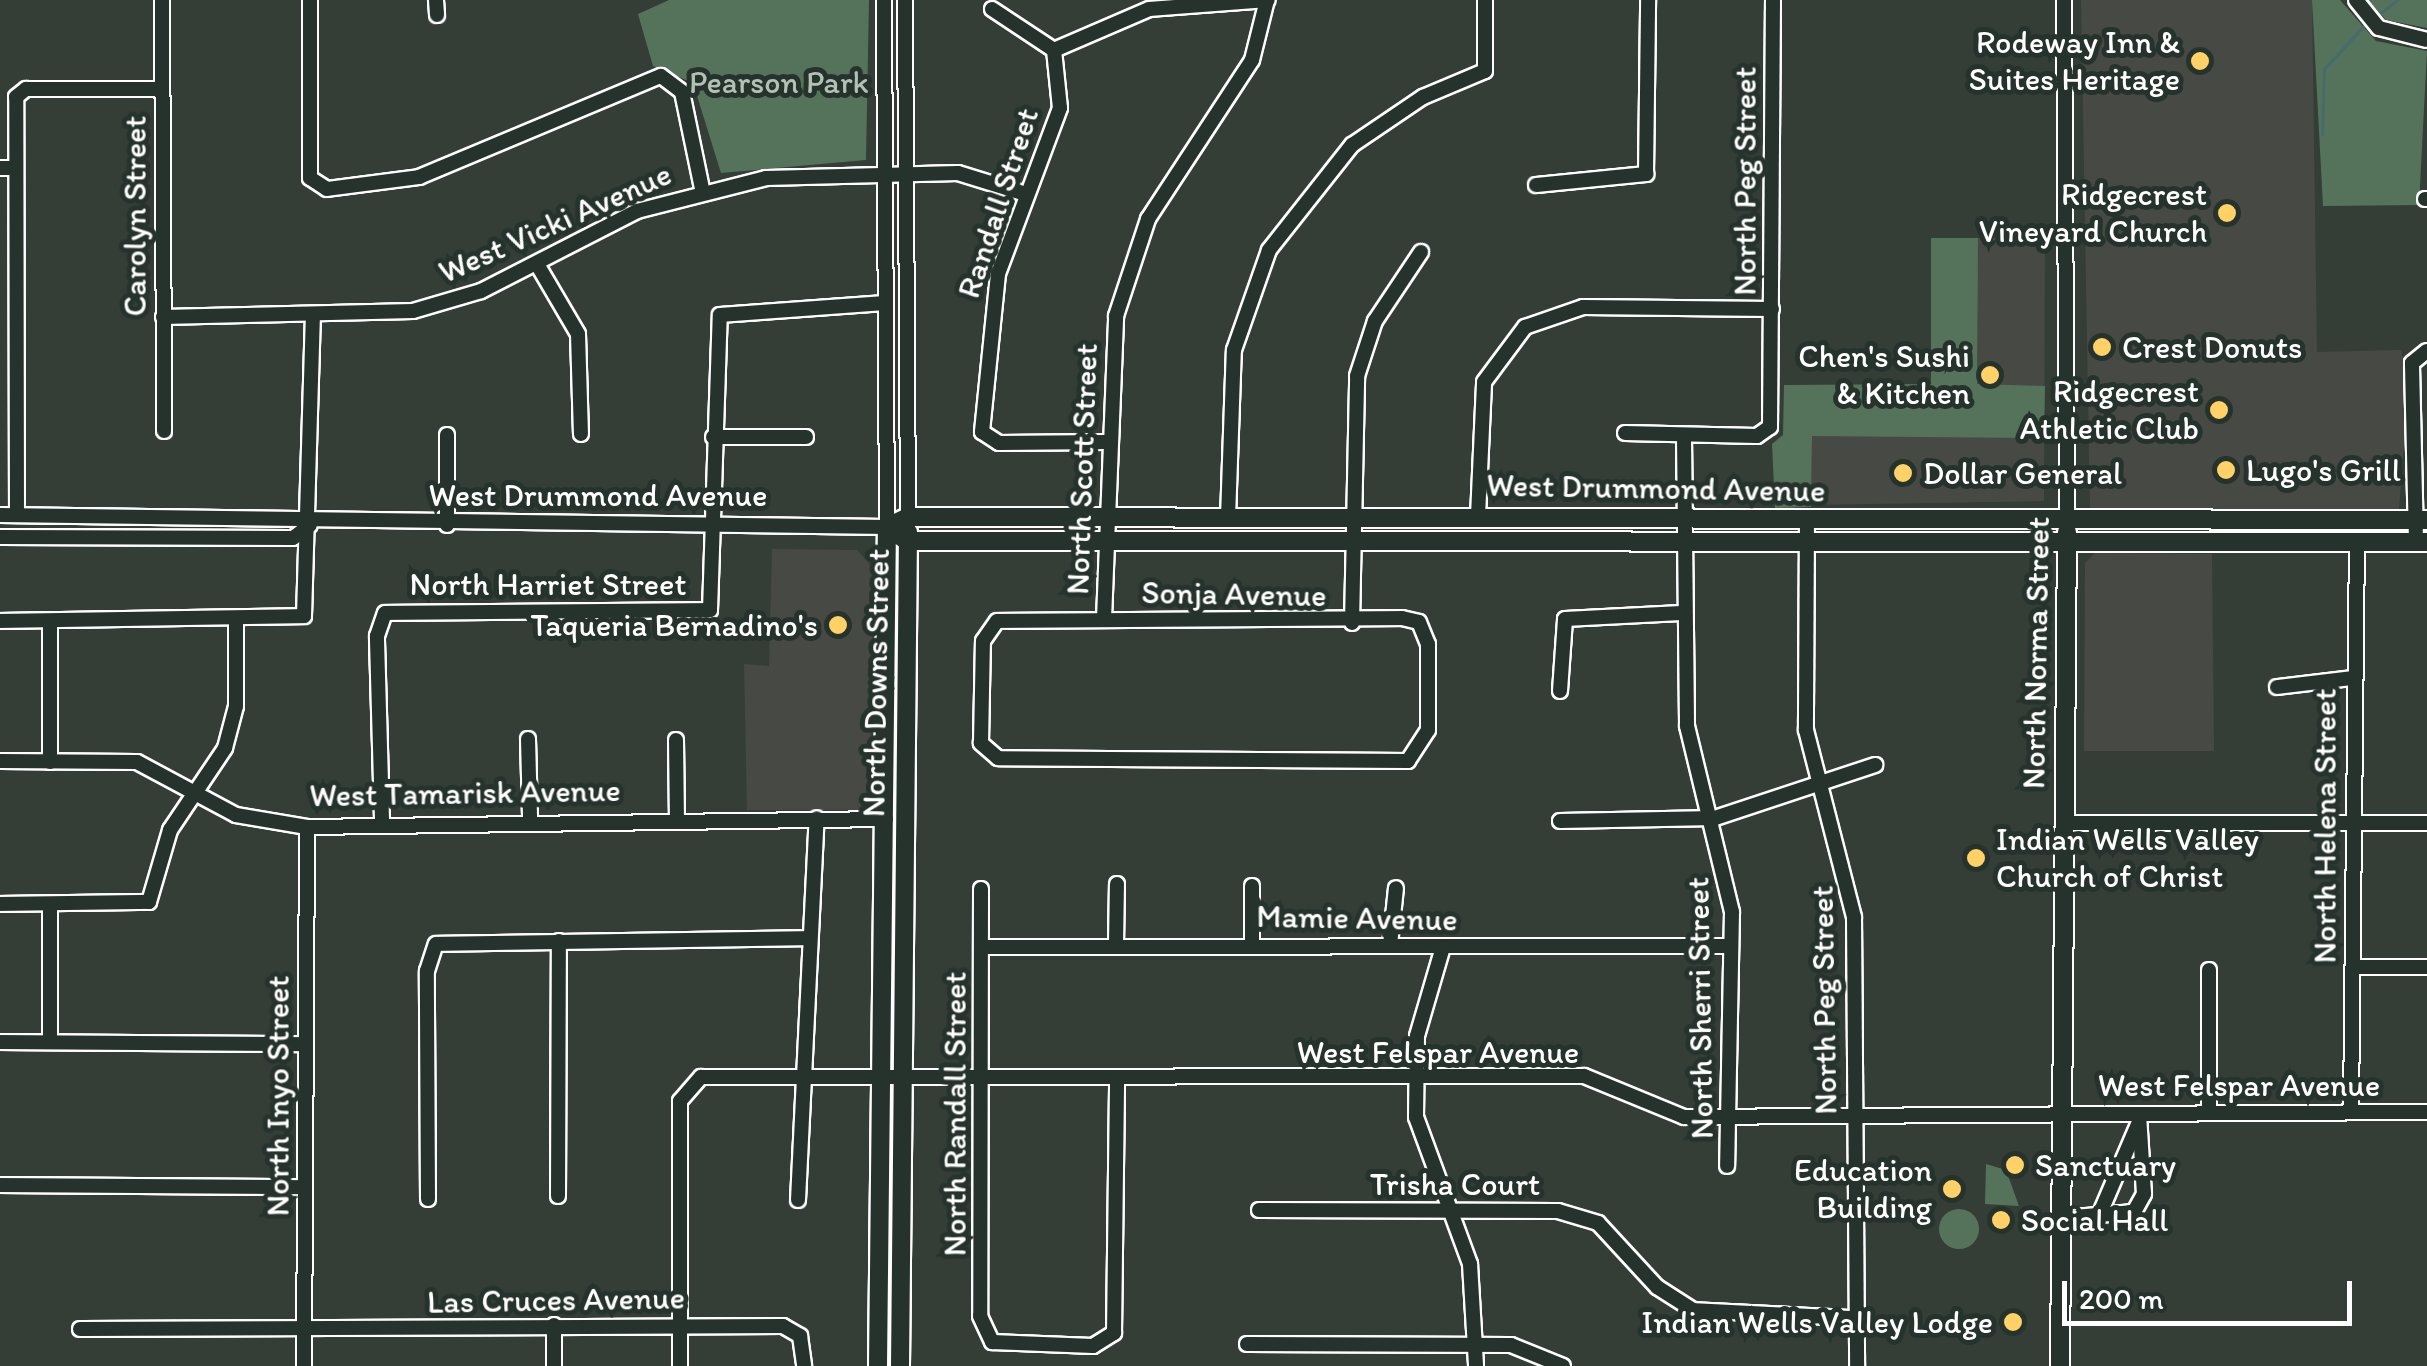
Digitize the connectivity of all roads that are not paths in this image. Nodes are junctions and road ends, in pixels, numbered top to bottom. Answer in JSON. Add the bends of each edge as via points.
{"nodes":[{"id":1,"x":162,"y":0,"type":"edge"},
{"id":2,"x":310,"y":0,"type":"edge"},
{"id":3,"x":884,"y":0,"type":"edge"},
{"id":4,"x":905,"y":0,"type":"edge"},
{"id":5,"x":1268,"y":0,"type":"edge"},
{"id":6,"x":1484,"y":0,"type":"edge"},
{"id":7,"x":1648,"y":0,"type":"edge"},
{"id":8,"x":1773,"y":0,"type":"edge"},
{"id":9,"x":2064,"y":0,"type":"edge"},
{"id":10,"x":2356,"y":0,"type":"edge"},
{"id":11,"x":992,"y":9,"type":"dead end"},
{"id":12,"x":2427,"y":40,"type":"edge"},
{"id":13,"x":1054,"y":50,"type":"junction"},
{"id":14,"x":162,"y":89,"type":"junction"},
{"id":15,"x":8,"y":168,"type":"edge"},
{"id":16,"x":885,"y":171,"type":"junction"},
{"id":17,"x":904,"y":171,"type":"junction"},
{"id":18,"x":1536,"y":185,"type":"dead end"},
{"id":19,"x":702,"y":189,"type":"junction"},
{"id":20,"x":1026,"y":194,"type":"junction"},
{"id":21,"x":1421,"y":252,"type":"dead end"},
{"id":22,"x":537,"y":264,"type":"junction"},
{"id":23,"x":8,"y":301,"type":"edge"},
{"id":24,"x":885,"y":303,"type":"junction"},
{"id":25,"x":1772,"y":309,"type":"junction"},
{"id":26,"x":163,"y":317,"type":"junction"},
{"id":27,"x":313,"y":318,"type":"junction"},
{"id":28,"x":2426,"y":351,"type":"edge"},
{"id":29,"x":164,"y":431,"type":"dead end"},
{"id":30,"x":16,"y":432,"type":"junction"},
{"id":31,"x":0,"y":433,"type":"edge"},
{"id":32,"x":1625,"y":433,"type":"dead end"},
{"id":33,"x":581,"y":434,"type":"dead end"},
{"id":34,"x":447,"y":435,"type":"dead end"},
{"id":35,"x":713,"y":437,"type":"junction"},
{"id":36,"x":806,"y":437,"type":"dead end"},
{"id":37,"x":1684,"y":437,"type":"junction"},
{"id":38,"x":1105,"y":442,"type":"junction"},
{"id":39,"x":0,"y":515,"type":"edge"},
{"id":40,"x":16,"y":515,"type":"junction"},
{"id":41,"x":1478,"y":516,"type":"junction"},
{"id":42,"x":1105,"y":517,"type":"junction"},
{"id":43,"x":908,"y":518,"type":"junction"},
{"id":44,"x":1228,"y":518,"type":"junction"},
{"id":45,"x":1352,"y":518,"type":"junction"},
{"id":46,"x":2068,"y":518,"type":"junction"},
{"id":47,"x":1684,"y":519,"type":"junction"},
{"id":48,"x":1807,"y":520,"type":"junction"},
{"id":49,"x":2197,"y":520,"type":"junction"},
{"id":50,"x":2422,"y":520,"type":"edge"},
{"id":51,"x":310,"y":525,"type":"junction"},
{"id":52,"x":447,"y":525,"type":"junction"},
{"id":53,"x":712,"y":525,"type":"junction"},
{"id":54,"x":887,"y":527,"type":"junction"},
{"id":55,"x":0,"y":537,"type":"edge"},
{"id":56,"x":1104,"y":540,"type":"junction"},
{"id":57,"x":1351,"y":540,"type":"junction"},
{"id":58,"x":1684,"y":540,"type":"junction"},
{"id":59,"x":1807,"y":540,"type":"junction"},
{"id":60,"x":907,"y":541,"type":"junction"},
{"id":61,"x":2067,"y":541,"type":"junction"},
{"id":62,"x":2196,"y":541,"type":"junction"},
{"id":63,"x":2358,"y":541,"type":"junction"},
{"id":64,"x":2421,"y":541,"type":"edge"},
{"id":65,"x":1681,"y":613,"type":"junction"},
{"id":66,"x":1104,"y":619,"type":"junction"},
{"id":67,"x":50,"y":620,"type":"junction"},
{"id":68,"x":236,"y":621,"type":"junction"},
{"id":69,"x":0,"y":622,"type":"edge"},
{"id":70,"x":1352,"y":623,"type":"junction"},
{"id":71,"x":2352,"y":678,"type":"junction"},
{"id":72,"x":2277,"y":687,"type":"dead end"},
{"id":73,"x":1560,"y":691,"type":"dead end"},
{"id":74,"x":528,"y":739,"type":"dead end"},
{"id":75,"x":676,"y":740,"type":"dead end"},
{"id":76,"x":0,"y":761,"type":"edge"},
{"id":77,"x":50,"y":762,"type":"junction"},
{"id":78,"x":1875,"y":764,"type":"dead end"},
{"id":79,"x":1822,"y":781,"type":"junction"},
{"id":80,"x":197,"y":790,"type":"junction"},
{"id":81,"x":677,"y":817,"type":"junction"},
{"id":82,"x":530,"y":818,"type":"junction"},
{"id":83,"x":816,"y":818,"type":"junction"},
{"id":84,"x":1715,"y":818,"type":"junction"},
{"id":85,"x":382,"y":819,"type":"junction"},
{"id":86,"x":886,"y":819,"type":"junction"},
{"id":87,"x":1560,"y":821,"type":"dead end"},
{"id":88,"x":2064,"y":823,"type":"junction"},
{"id":89,"x":2355,"y":823,"type":"junction"},
{"id":90,"x":2427,"y":823,"type":"edge"},
{"id":91,"x":307,"y":827,"type":"junction"},
{"id":92,"x":1117,"y":884,"type":"dead end"},
{"id":93,"x":1252,"y":886,"type":"dead end"},
{"id":94,"x":982,"y":888,"type":"dead end"},
{"id":95,"x":1396,"y":888,"type":"dead end"},
{"id":96,"x":0,"y":904,"type":"edge"},
{"id":97,"x":50,"y":904,"type":"junction"},
{"id":98,"x":809,"y":938,"type":"junction"},
{"id":99,"x":560,"y":940,"type":"junction"},
{"id":100,"x":1116,"y":944,"type":"junction"},
{"id":101,"x":1252,"y":944,"type":"junction"},
{"id":102,"x":1390,"y":945,"type":"junction"},
{"id":103,"x":1443,"y":946,"type":"junction"},
{"id":104,"x":1731,"y":946,"type":"junction"},
{"id":105,"x":982,"y":947,"type":"junction"},
{"id":106,"x":2354,"y":967,"type":"junction"},
{"id":107,"x":2427,"y":968,"type":"edge"},
{"id":108,"x":2209,"y":970,"type":"dead end"},
{"id":109,"x":0,"y":1042,"type":"edge"},
{"id":110,"x":50,"y":1042,"type":"junction"},
{"id":111,"x":306,"y":1044,"type":"junction"},
{"id":112,"x":809,"y":1077,"type":"junction"},
{"id":113,"x":892,"y":1078,"type":"junction"},
{"id":114,"x":1416,"y":1078,"type":"junction"},
{"id":115,"x":984,"y":1079,"type":"junction"},
{"id":116,"x":1117,"y":1080,"type":"junction"},
{"id":117,"x":2208,"y":1109,"type":"junction"},
{"id":118,"x":2351,"y":1111,"type":"junction"},
{"id":119,"x":2427,"y":1112,"type":"edge"},
{"id":120,"x":2062,"y":1114,"type":"junction"},
{"id":121,"x":1732,"y":1117,"type":"junction"},
{"id":122,"x":1855,"y":1117,"type":"junction"},
{"id":123,"x":2140,"y":1117,"type":"junction"},
{"id":124,"x":1727,"y":1166,"type":"dead end"},
{"id":125,"x":0,"y":1185,"type":"edge"},
{"id":126,"x":305,"y":1186,"type":"junction"},
{"id":127,"x":558,"y":1196,"type":"dead end"},
{"id":128,"x":428,"y":1198,"type":"dead end"},
{"id":129,"x":798,"y":1200,"type":"dead end"},
{"id":130,"x":1259,"y":1210,"type":"dead end"},
{"id":131,"x":1452,"y":1211,"type":"junction"},
{"id":132,"x":2062,"y":1218,"type":"junction"},
{"id":133,"x":2098,"y":1218,"type":"junction"},
{"id":134,"x":1853,"y":1318,"type":"junction"},
{"id":135,"x":554,"y":1324,"type":"junction"},
{"id":136,"x":680,"y":1326,"type":"junction"},
{"id":137,"x":80,"y":1329,"type":"dead end"},
{"id":138,"x":304,"y":1330,"type":"junction"},
{"id":139,"x":1247,"y":1344,"type":"dead end"},
{"id":140,"x":1476,"y":1345,"type":"junction"},
{"id":141,"x":304,"y":1366,"type":"edge"},
{"id":142,"x":554,"y":1366,"type":"edge"},
{"id":143,"x":680,"y":1366,"type":"edge"},
{"id":144,"x":804,"y":1366,"type":"edge"},
{"id":145,"x":878,"y":1366,"type":"edge"},
{"id":146,"x":900,"y":1366,"type":"edge"},
{"id":147,"x":1476,"y":1366,"type":"edge"},
{"id":148,"x":1563,"y":1366,"type":"edge"},
{"id":149,"x":1857,"y":1366,"type":"edge"},
{"id":150,"x":2060,"y":1366,"type":"edge"}],
"edges":[{"from":1,"to":14,"type":"street","name":"Carolyn Street"},
{"from":2,"to":19,"type":"street","via":[[310,178],[328,189],[385,185],[646,78],[672,80]]},
{"from":3,"to":16,"type":"street","name":"North Downs Street"},
{"from":4,"to":17,"type":"street","name":"North Downs Street"},
{"from":5,"to":13,"type":"street","via":[[1149,9]]},
{"from":5,"to":38,"type":"street","name":"North Scott Street","via":[[1252,60],[1172,174],[1130,267],[1108,366]]},
{"from":6,"to":44,"type":"street","via":[[1489,51],[1480,74],[1423,97],[1352,145],[1269,250],[1234,350]]},
{"from":7,"to":18,"type":"street","via":[[1646,174]]},
{"from":8,"to":25,"type":"street","name":"North Peg Street"},
{"from":9,"to":46,"type":"street","name":"North Norma Street"},
{"from":10,"to":12,"type":"street","via":[[2378,28]]},
{"from":11,"to":13,"type":"street"},
{"from":13,"to":20,"type":"street","name":"Randall Street","via":[[1060,108]]},
{"from":14,"to":15,"type":"street","via":[[21,93]]},
{"from":14,"to":26,"type":"street","name":"Carolyn Street"},
{"from":15,"to":23,"type":"street"},
{"from":16,"to":17,"type":"street","name":"West Vicki Avenue"},
{"from":16,"to":19,"type":"street","name":"West Vicki Avenue"},
{"from":16,"to":24,"type":"street","name":"North Downs Street"},
{"from":17,"to":20,"type":"street","name":"West Vicki Avenue","via":[[958,173]]},
{"from":17,"to":43,"type":"street","name":"North Downs Street"},
{"from":19,"to":22,"type":"street","name":"West Vicki Avenue","via":[[609,223]]},
{"from":20,"to":38,"type":"street","name":"Randall Street","via":[[985,345],[980,419],[993,442]]},
{"from":21,"to":45,"type":"street","via":[[1364,350]]},
{"from":22,"to":27,"type":"street","name":"West Vicki Avenue","via":[[413,311]]},
{"from":22,"to":33,"type":"street","via":[[578,334]]},
{"from":23,"to":30,"type":"street"},
{"from":24,"to":35,"type":"street","via":[[731,308],[715,325]]},
{"from":24,"to":54,"type":"street","name":"North Downs Street"},
{"from":25,"to":37,"type":"street","name":"North Peg Street","via":[[1771,423],[1757,436]]},
{"from":25,"to":41,"type":"street","via":[[1584,307],[1525,327],[1484,382]]},
{"from":26,"to":27,"type":"street","name":"West Vicki Avenue"},
{"from":26,"to":29,"type":"street","name":"Carolyn Street"},
{"from":27,"to":51,"type":"street"},
{"from":28,"to":50,"type":"street","via":[[2412,363]]},
{"from":30,"to":31,"type":"street"},
{"from":30,"to":40,"type":"street"},
{"from":32,"to":37,"type":"street"},
{"from":34,"to":52,"type":"street"},
{"from":35,"to":36,"type":"street"},
{"from":35,"to":53,"type":"street"},
{"from":37,"to":47,"type":"street","name":"North Sherri Street"},
{"from":38,"to":42,"type":"street","name":"North Scott Street"},
{"from":39,"to":40,"type":"street","name":"West Drummond Avenue"},
{"from":40,"to":51,"type":"street","name":"West Drummond Avenue","via":[[290,514]]},
{"from":41,"to":45,"type":"main road","name":"West Drummond Avenue"},
{"from":41,"to":47,"type":"main road","name":"West Drummond Avenue"},
{"from":42,"to":43,"type":"main road","name":"West Drummond Avenue"},
{"from":42,"to":44,"type":"main road","name":"West Drummond Avenue"},
{"from":42,"to":56,"type":"street","name":"North Scott Street"},
{"from":43,"to":54,"type":"main road","name":"West Drummond Avenue"},
{"from":43,"to":60,"type":"main road","name":"North Downs Street"},
{"from":44,"to":45,"type":"main road","name":"West Drummond Avenue"},
{"from":45,"to":57,"type":"street"},
{"from":46,"to":48,"type":"main road","name":"West Drummond Avenue"},
{"from":46,"to":49,"type":"main road","name":"West Drummond Avenue"},
{"from":46,"to":61,"type":"main road","name":"North Norma Street"},
{"from":47,"to":48,"type":"main road","name":"West Drummond Avenue"},
{"from":47,"to":58,"type":"street","name":"North Sherri Street"},
{"from":48,"to":59,"type":"street","name":"North Peg Street"},
{"from":49,"to":50,"type":"main road","name":"West Drummond Avenue"},
{"from":49,"to":62,"type":"main road"},
{"from":50,"to":64,"type":"street"},
{"from":51,"to":52,"type":"street","name":"West Drummond Avenue"},
{"from":51,"to":55,"type":"street","name":"West Drummond Avenue","via":[[293,538]]},
{"from":51,"to":68,"type":"street","via":[[308,610],[290,622]]},
{"from":52,"to":53,"type":"street","name":"West Drummond Avenue"},
{"from":53,"to":54,"type":"street","name":"West Drummond Avenue"},
{"from":53,"to":85,"type":"street","name":"North Harriet Street","via":[[717,598],[696,614],[386,613],[377,636]]},
{"from":54,"to":60,"type":"main road"},
{"from":54,"to":86,"type":"main road","name":"North Downs Street"},
{"from":56,"to":57,"type":"main road","name":"West Drummond Avenue"},
{"from":56,"to":60,"type":"main road","name":"West Drummond Avenue"},
{"from":56,"to":66,"type":"street","name":"North Scott Street"},
{"from":57,"to":58,"type":"main road","name":"West Drummond Avenue"},
{"from":57,"to":70,"type":"street"},
{"from":58,"to":59,"type":"main road","name":"West Drummond Avenue"},
{"from":58,"to":65,"type":"street","name":"North Sherri Street"},
{"from":59,"to":61,"type":"main road","name":"West Drummond Avenue"},
{"from":59,"to":79,"type":"street","name":"North Peg Street","via":[[1805,717]]},
{"from":60,"to":113,"type":"main road","name":"North Downs Street"},
{"from":61,"to":62,"type":"main road","name":"West Drummond Avenue"},
{"from":61,"to":88,"type":"main road","name":"North Norma Street"},
{"from":62,"to":63,"type":"main road","name":"West Drummond Avenue"},
{"from":63,"to":64,"type":"main road","name":"West Drummond Avenue"},
{"from":63,"to":71,"type":"street","name":"North Helena Street"},
{"from":65,"to":73,"type":"street","via":[[1565,619]]},
{"from":65,"to":84,"type":"street","name":"North Sherri Street","via":[[1687,726]]},
{"from":66,"to":70,"type":"street","name":"Sonja Avenue"},
{"from":66,"to":70,"type":"street","name":"Sonja Avenue","via":[[992,624],[981,744],[992,757],[1408,761],[1423,750],[1428,644],[1415,621]]},
{"from":67,"to":68,"type":"street"},
{"from":67,"to":69,"type":"street"},
{"from":67,"to":77,"type":"street"},
{"from":68,"to":80,"type":"street","via":[[232,726]]},
{"from":71,"to":72,"type":"street"},
{"from":71,"to":89,"type":"street","name":"North Helena Street"},
{"from":74,"to":82,"type":"street"},
{"from":75,"to":81,"type":"street"},
{"from":76,"to":77,"type":"street","name":"West Tamarisk Avenue"},
{"from":77,"to":80,"type":"street","name":"West Tamarisk Avenue","via":[[137,762]]},
{"from":78,"to":79,"type":"street"},
{"from":79,"to":84,"type":"street"},
{"from":79,"to":122,"type":"street","name":"North Peg Street","via":[[1852,880]]},
{"from":80,"to":91,"type":"street","name":"West Tamarisk Avenue","via":[[236,815]]},
{"from":80,"to":97,"type":"street","via":[[170,830],[156,894],[138,906]]},
{"from":81,"to":82,"type":"street","name":"West Tamarisk Avenue"},
{"from":81,"to":83,"type":"street","name":"West Tamarisk Avenue"},
{"from":82,"to":85,"type":"street","name":"West Tamarisk Avenue"},
{"from":83,"to":86,"type":"street","name":"West Tamarisk Avenue"},
{"from":83,"to":98,"type":"street"},
{"from":84,"to":87,"type":"street"},
{"from":84,"to":104,"type":"street","name":"North Sherri Street","via":[[1730,880]]},
{"from":85,"to":91,"type":"street","name":"West Tamarisk Avenue"},
{"from":86,"to":113,"type":"main road","name":"North Downs Street"},
{"from":88,"to":89,"type":"street"},
{"from":88,"to":120,"type":"main road","name":"North Norma Street"},
{"from":89,"to":90,"type":"street"},
{"from":89,"to":106,"type":"street","name":"North Helena Street"},
{"from":91,"to":111,"type":"street","name":"North Inyo Street"},
{"from":92,"to":100,"type":"street"},
{"from":93,"to":101,"type":"street"},
{"from":94,"to":105,"type":"street","name":"North Randall Street"},
{"from":95,"to":102,"type":"street"},
{"from":96,"to":97,"type":"street"},
{"from":97,"to":110,"type":"street"},
{"from":98,"to":99,"type":"street"},
{"from":98,"to":112,"type":"street"},
{"from":99,"to":127,"type":"street"},
{"from":99,"to":128,"type":"street","via":[[436,944],[427,971]]},
{"from":100,"to":101,"type":"street","name":"Mamie Avenue"},
{"from":100,"to":105,"type":"street","name":"Mamie Avenue"},
{"from":101,"to":102,"type":"street","name":"Mamie Avenue"},
{"from":102,"to":103,"type":"street","name":"Mamie Avenue"},
{"from":103,"to":104,"type":"street","name":"Mamie Avenue"},
{"from":103,"to":114,"type":"street","via":[[1423,1000]]},
{"from":104,"to":121,"type":"street","name":"North Sherri Street"},
{"from":105,"to":115,"type":"street","name":"North Randall Street"},
{"from":106,"to":107,"type":"street"},
{"from":106,"to":118,"type":"street","name":"North Helena Street"},
{"from":108,"to":117,"type":"street"},
{"from":109,"to":110,"type":"street"},
{"from":110,"to":111,"type":"street"},
{"from":111,"to":126,"type":"street","name":"North Inyo Street"},
{"from":112,"to":113,"type":"street","name":"West Felspar Avenue"},
{"from":112,"to":129,"type":"street"},
{"from":112,"to":136,"type":"street","name":"West Felspar Avenue","via":[[701,1077],[685,1088]]},
{"from":113,"to":115,"type":"street","name":"West Felspar Avenue"},
{"from":113,"to":145,"type":"main road","name":"North Downs Street"},
{"from":113,"to":146,"type":"main road","name":"North Downs Street"},
{"from":114,"to":116,"type":"street","name":"West Felspar Avenue"},
{"from":114,"to":121,"type":"street","name":"West Felspar Avenue","via":[[1584,1076],[1659,1111]]},
{"from":114,"to":131,"type":"street","via":[[1424,1153]]},
{"from":115,"to":116,"type":"street","name":"West Felspar Avenue"},
{"from":115,"to":116,"type":"street","name":"North Randall Street","via":[[986,1338],[1093,1346],[1114,1333]]},
{"from":117,"to":118,"type":"street","name":"West Felspar Avenue"},
{"from":117,"to":123,"type":"street","name":"West Felspar Avenue"},
{"from":118,"to":119,"type":"street","name":"West Felspar Avenue"},
{"from":120,"to":122,"type":"street","name":"West Felspar Avenue"},
{"from":120,"to":123,"type":"street","name":"West Felspar Avenue"},
{"from":120,"to":132,"type":"main road","name":"North Norma Street"},
{"from":121,"to":122,"type":"street","name":"West Felspar Avenue"},
{"from":121,"to":124,"type":"street","name":"North Sherri Street"},
{"from":122,"to":134,"type":"street","name":"North Peg Street"},
{"from":123,"to":133,"type":"street"},
{"from":123,"to":133,"type":"street","via":[[2142,1201],[2128,1215]]},
{"from":125,"to":126,"type":"street"},
{"from":126,"to":138,"type":"street","name":"North Inyo Street"},
{"from":130,"to":131,"type":"street","name":"Trisha Court"},
{"from":131,"to":134,"type":"street","name":"Trisha Court","via":[[1558,1211],[1598,1223],[1657,1287],[1693,1310]]},
{"from":131,"to":140,"type":"street","via":[[1474,1280]]},
{"from":132,"to":133,"type":"street"},
{"from":132,"to":150,"type":"main road","name":"North Norma Street"},
{"from":134,"to":149,"type":"street","name":"North Peg Street"},
{"from":135,"to":136,"type":"street","name":"Las Cruces Avenue"},
{"from":135,"to":138,"type":"street","name":"Las Cruces Avenue"},
{"from":135,"to":142,"type":"street"},
{"from":136,"to":143,"type":"street"},
{"from":136,"to":144,"type":"street","name":"Las Cruces Avenue","via":[[783,1326],[802,1341]]},
{"from":137,"to":138,"type":"street","name":"Las Cruces Avenue"},
{"from":138,"to":141,"type":"street","name":"North Inyo Street"},
{"from":139,"to":140,"type":"street"},
{"from":140,"to":147,"type":"street"},
{"from":140,"to":148,"type":"street","via":[[1522,1347]]}]}
